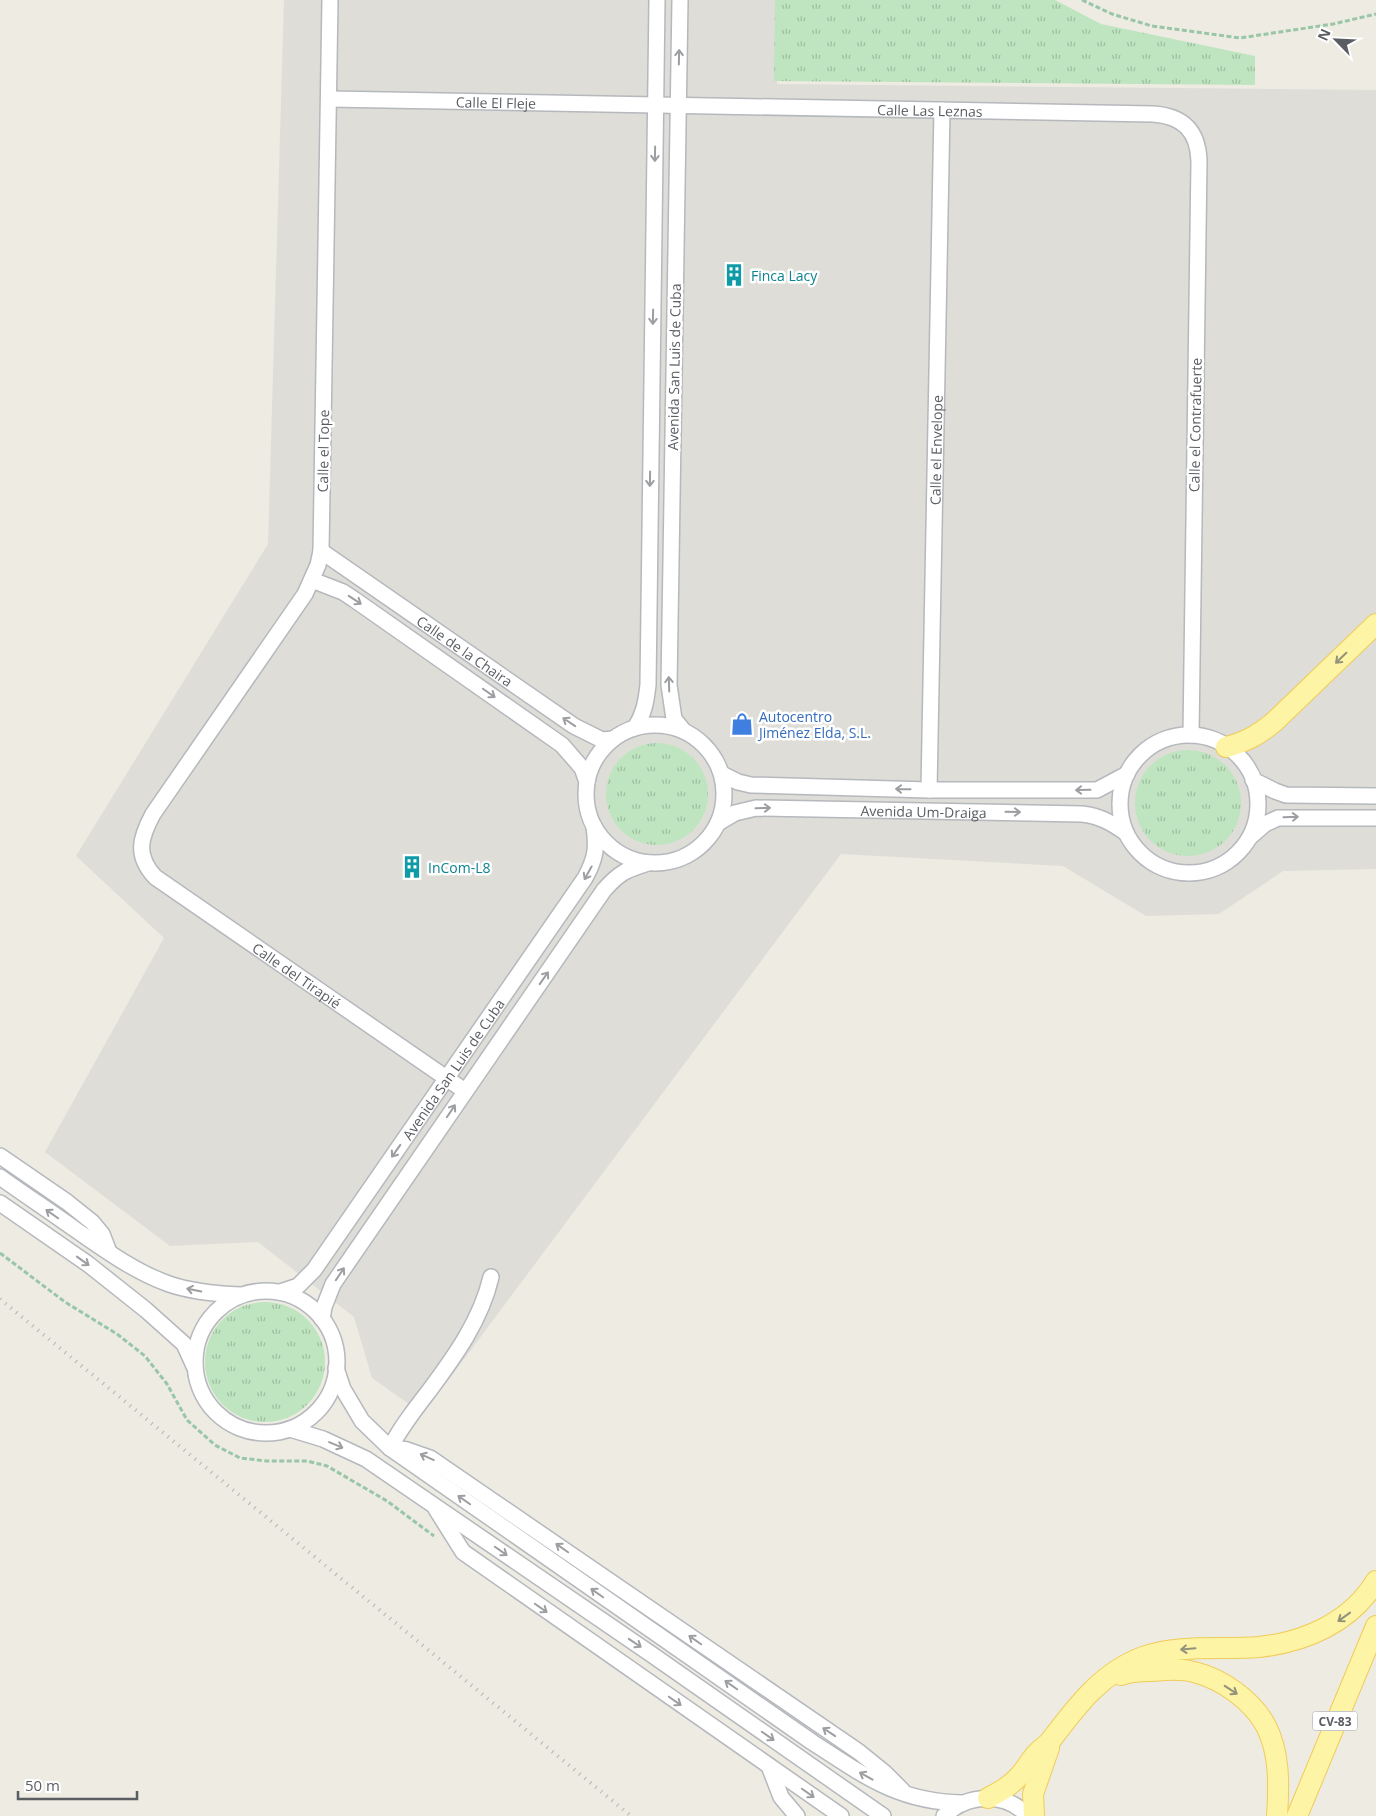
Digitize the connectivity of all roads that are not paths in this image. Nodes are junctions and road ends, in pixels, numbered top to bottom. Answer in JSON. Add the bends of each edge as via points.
{"nodes":[{"id":1,"x":330,"y":0,"type":"edge"},
{"id":2,"x":658,"y":0,"type":"edge"},
{"id":3,"x":680,"y":0,"type":"edge"},
{"id":4,"x":330,"y":99,"type":"junction"},
{"id":5,"x":666,"y":106,"type":"junction"},
{"id":6,"x":942,"y":110,"type":"junction"},
{"id":7,"x":1180,"y":121,"type":"joint"},
{"id":8,"x":321,"y":551,"type":"junction"},
{"id":9,"x":312,"y":580,"type":"junction"},
{"id":10,"x":1376,"y":624,"type":"edge"},
{"id":11,"x":635,"y":728,"type":"junction"},
{"id":12,"x":682,"y":730,"type":"junction"},
{"id":13,"x":1191,"y":735,"type":"junction"},
{"id":14,"x":613,"y":739,"type":"junction"},
{"id":15,"x":1226,"y":747,"type":"junction"},
{"id":16,"x":722,"y":774,"type":"junction"},
{"id":17,"x":1127,"y":774,"type":"junction"},
{"id":18,"x":1253,"y":780,"type":"junction"},
{"id":19,"x":587,"y":782,"type":"junction"},
{"id":20,"x":929,"y":790,"type":"junction"},
{"id":21,"x":1376,"y":796,"type":"edge"},
{"id":22,"x":1376,"y":818,"type":"edge"},
{"id":23,"x":718,"y":823,"type":"junction"},
{"id":24,"x":594,"y":826,"type":"junction"},
{"id":25,"x":1126,"y":834,"type":"junction"},
{"id":26,"x":1249,"y":838,"type":"junction"},
{"id":27,"x":142,"y":849,"type":"joint"},
{"id":28,"x":648,"y":863,"type":"junction"},
{"id":29,"x":446,"y":1078,"type":"junction"},
{"id":30,"x":465,"y":1091,"type":"junction"},
{"id":31,"x":0,"y":1156,"type":"edge"},
{"id":32,"x":0,"y":1177,"type":"edge"},
{"id":33,"x":0,"y":1203,"type":"edge"},
{"id":34,"x":109,"y":1252,"type":"junction"},
{"id":35,"x":491,"y":1277,"type":"dead end"},
{"id":36,"x":280,"y":1292,"type":"junction"},
{"id":37,"x":242,"y":1295,"type":"junction"},
{"id":38,"x":322,"y":1319,"type":"junction"},
{"id":39,"x":195,"y":1367,"type":"junction"},
{"id":40,"x":336,"y":1368,"type":"junction"},
{"id":41,"x":290,"y":1429,"type":"junction"},
{"id":42,"x":390,"y":1448,"type":"junction"},
{"id":43,"x":432,"y":1504,"type":"junction"},
{"id":44,"x":1376,"y":1581,"type":"edge"},
{"id":45,"x":1376,"y":1626,"type":"edge"},
{"id":46,"x":1101,"y":1683,"type":"junction"},
{"id":47,"x":1050,"y":1741,"type":"junction"},
{"id":48,"x":769,"y":1766,"type":"junction"},
{"id":49,"x":988,"y":1798,"type":"junction"},
{"id":50,"x":962,"y":1803,"type":"junction"},
{"id":51,"x":797,"y":1816,"type":"edge"},
{"id":52,"x":841,"y":1816,"type":"edge"},
{"id":53,"x":883,"y":1816,"type":"edge"},
{"id":54,"x":944,"y":1816,"type":"edge"},
{"id":55,"x":1028,"y":1816,"type":"edge"},
{"id":56,"x":1034,"y":1816,"type":"edge"},
{"id":57,"x":1277,"y":1816,"type":"edge"},
{"id":58,"x":1297,"y":1816,"type":"edge"}],
"edges":[{"from":1,"to":4,"type":"street","name":"Calle el Tope"},
{"from":2,"to":5,"type":"street","name":"Avenida San Luis de Cuba"},
{"from":5,"to":3,"type":"street","name":"Avenida San Luis de Cuba","one_way":true},
{"from":4,"to":5,"type":"street","name":"Calle El Fleje"},
{"from":4,"to":8,"type":"street","name":"Calle el Tope"},
{"from":5,"to":6,"type":"street","name":"Calle Las Leznas"},
{"from":5,"to":11,"type":"street","name":"Avenida San Luis de Cuba","one_way":true,"via":[[648,685],[642,717]]},
{"from":12,"to":5,"type":"street","name":"Avenida San Luis de Cuba","one_way":true,"via":[[674,719],[669,685]]},
{"from":6,"to":7,"type":"street","name":"Calle Las Leznas","via":[[1153,114]]},
{"from":6,"to":20,"type":"street","name":"Calle el Envelope"},
{"from":7,"to":13,"type":"street","name":"Calle el Contrafuerte","via":[[1195,138],[1199,161]]},
{"from":8,"to":9,"type":"street","name":"Calle el Tope"},
{"from":14,"to":8,"type":"street","name":"Calle de la Chaira","one_way":true,"via":[[602,740],[574,726]]},
{"from":9,"to":19,"type":"street","name":"Calle de la Chaira","one_way":true,"via":[[343,592],[562,744],[582,768]]},
{"from":9,"to":27,"type":"street","name":"Calle el Tope","via":[[153,814],[143,831]]},
{"from":10,"to":15,"type":"main road","one_way":true,"via":[[1274,722],[1257,735]]},
{"from":11,"to":12,"type":"street","via":[[650,724]]},
{"from":11,"to":14,"type":"street"},
{"from":12,"to":16,"type":"street","via":[[700,740]]},
{"from":13,"to":15,"type":"street","via":[[1206,737]]},
{"from":13,"to":17,"type":"street","via":[[1171,738],[1153,746],[1138,758]]},
{"from":14,"to":19,"type":"street","via":[[596,758]]},
{"from":15,"to":18,"type":"street","via":[[1242,761]]},
{"from":20,"to":16,"type":"street","name":"Avenida Um-Draiga","one_way":true,"via":[[751,785]]},
{"from":16,"to":23,"type":"street","via":[[724,799]]},
{"from":17,"to":20,"type":"street","name":"Avenida Um-Draiga","one_way":true,"via":[[1097,790]]},
{"from":17,"to":25,"type":"street","via":[[1120,804]]},
{"from":18,"to":21,"type":"street","via":[[1286,795]]},
{"from":18,"to":26,"type":"street","via":[[1257,812]]},
{"from":19,"to":24,"type":"street","via":[[587,804]]},
{"from":26,"to":22,"type":"street","one_way":true,"via":[[1278,818]]},
{"from":23,"to":25,"type":"street","name":"Avenida Um-Draiga","one_way":true,"via":[[735,813],[756,808],[1072,813],[1095,815]]},
{"from":23,"to":28,"type":"street","via":[[706,841],[689,854],[669,862]]},
{"from":24,"to":28,"type":"street","via":[[607,844],[626,857]]},
{"from":24,"to":29,"type":"street","name":"Avenida San Luis de Cuba","one_way":true,"via":[[594,861],[585,878]]},
{"from":25,"to":26,"type":"street","via":[[1134,846],[1157,866],[1186,873],[1216,868],[1229,860]]},
{"from":27,"to":29,"type":"street","name":"Calle del Tirapié","via":[[148,868],[156,877]]},
{"from":30,"to":28,"type":"street","name":"Avenida San Luis de Cuba","one_way":true,"via":[[604,890],[617,876]]},
{"from":29,"to":30,"type":"street","name":"Calle del Tirapié"},
{"from":29,"to":36,"type":"street","name":"Avenida San Luis de Cuba","one_way":true,"via":[[314,1270],[298,1286]]},
{"from":38,"to":30,"type":"street","name":"Avenida San Luis de Cuba","one_way":true,"via":[[333,1284]]},
{"from":31,"to":34,"type":"street","via":[[92,1222],[102,1234]]},
{"from":34,"to":32,"type":"street","one_way":true},
{"from":33,"to":39,"type":"street","one_way":true,"via":[[88,1264],[146,1310],[184,1344]]},
{"from":37,"to":34,"type":"street","one_way":true,"via":[[202,1292],[169,1284]]},
{"from":35,"to":42,"type":"street","via":[[476,1319],[458,1350]]},
{"from":36,"to":37,"type":"street"},
{"from":36,"to":38,"type":"street","via":[[303,1302]]},
{"from":37,"to":39,"type":"street","via":[[212,1316],[202,1331]]},
{"from":38,"to":40,"type":"street","via":[[336,1351]]},
{"from":39,"to":41,"type":"street","via":[[207,1402],[235,1426],[253,1432],[272,1433]]},
{"from":40,"to":41,"type":"street","via":[[332,1388],[322,1405],[308,1420]]},
{"from":40,"to":42,"type":"street","via":[[343,1389],[362,1421]]},
{"from":41,"to":43,"type":"street","one_way":true,"via":[[342,1447]]},
{"from":50,"to":42,"type":"street","one_way":true,"via":[[908,1796],[863,1775]]},
{"from":43,"to":48,"type":"street","one_way":true,"via":[[463,1552]]},
{"from":43,"to":53,"type":"street","one_way":true},
{"from":44,"to":46,"type":"main road","one_way":true,"via":[[1367,1596],[1345,1617],[1316,1634],[1260,1647],[1162,1652],[1121,1668]]},
{"from":45,"to":58,"type":"main road","number":"CV-83"},
{"from":46,"to":47,"type":"main road","via":[[1072,1711]]},
{"from":46,"to":57,"type":"main road","one_way":true,"via":[[1126,1673],[1174,1669],[1194,1672],[1234,1691],[1252,1706],[1266,1726],[1274,1749],[1279,1780]]},
{"from":47,"to":49,"type":"main road","via":[[1012,1784]]},
{"from":47,"to":56,"type":"main road","via":[[1033,1794]]},
{"from":48,"to":51,"type":"street","via":[[781,1797]]},
{"from":48,"to":52,"type":"street","one_way":true},
{"from":49,"to":50,"type":"street"},
{"from":49,"to":55,"type":"street","via":[[1015,1805]]},
{"from":50,"to":54,"type":"street"}]}
